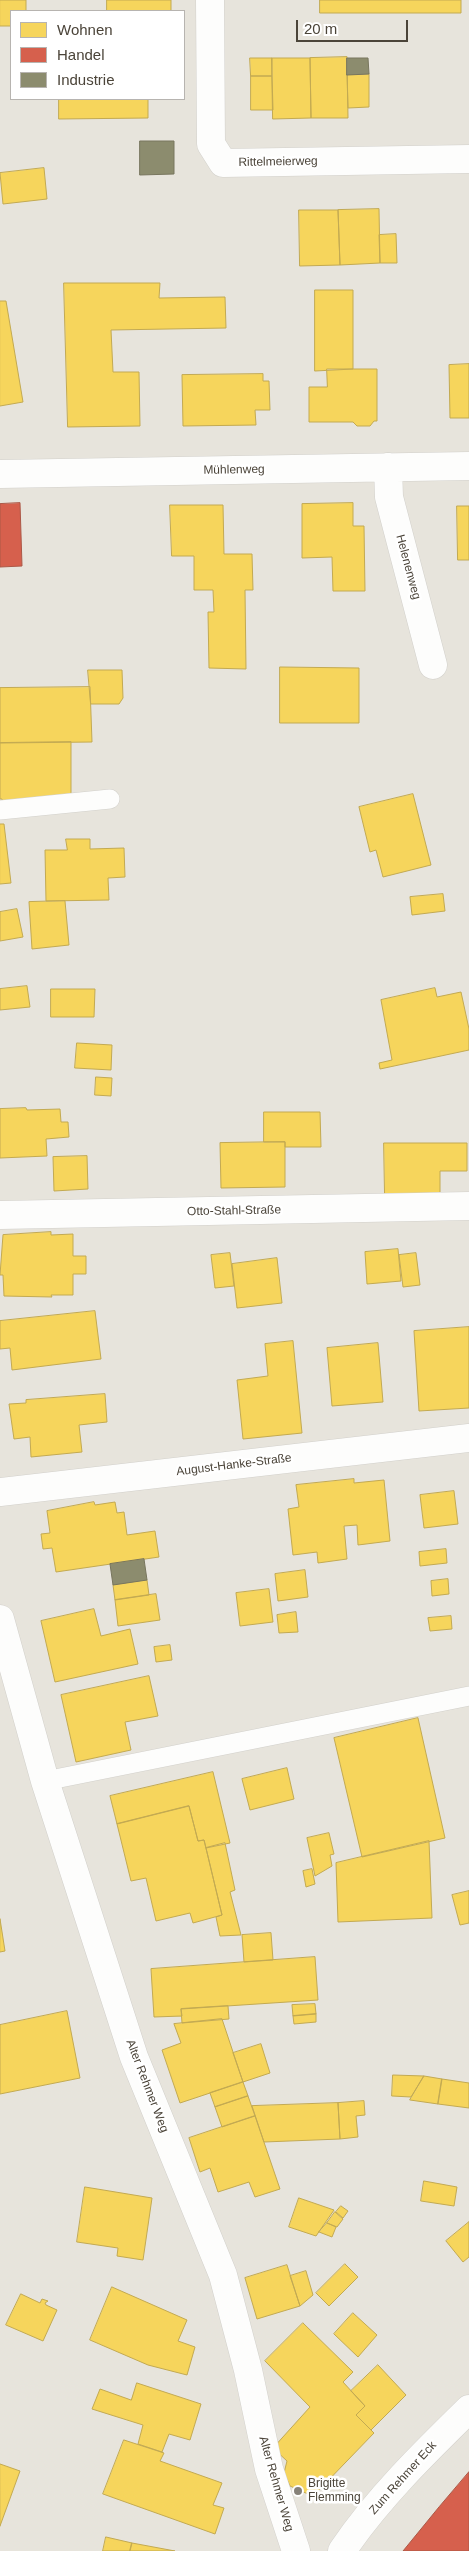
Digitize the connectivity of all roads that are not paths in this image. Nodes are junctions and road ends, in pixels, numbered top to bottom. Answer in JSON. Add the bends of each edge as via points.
{"nodes":[{"id":1,"x":210,"y":0,"type":"edge"},
{"id":2,"x":469,"y":159,"type":"edge"},
{"id":3,"x":469,"y":466,"type":"edge"},
{"id":4,"x":388,"y":467,"type":"junction"},
{"id":5,"x":0,"y":474,"type":"edge"},
{"id":6,"x":434,"y":665,"type":"dead end"},
{"id":7,"x":110,"y":799,"type":"dead end"},
{"id":8,"x":0,"y":810,"type":"edge"},
{"id":9,"x":469,"y":1206,"type":"edge"},
{"id":10,"x":0,"y":1215,"type":"edge"},
{"id":11,"x":469,"y":1438,"type":"edge"},
{"id":12,"x":0,"y":1492,"type":"edge"},
{"id":13,"x":0,"y":1619,"type":"edge"},
{"id":14,"x":7,"y":1678,"type":"edge"},
{"id":15,"x":469,"y":1696,"type":"edge"},
{"id":16,"x":45,"y":1781,"type":"junction"},
{"id":17,"x":469,"y":2408,"type":"edge"},
{"id":18,"x":296,"y":2551,"type":"edge"},
{"id":19,"x":342,"y":2551,"type":"edge"}],
"edges":[{"from":1,"to":2,"type":"street","name":"Rittelmeierweg","via":[[211,144],[223,163]]},
{"from":3,"to":4,"type":"street","name":"Mühlenweg"},
{"from":4,"to":5,"type":"street","name":"Mühlenweg"},
{"from":4,"to":6,"type":"street","name":"Helenenweg","via":[[389,497]]},
{"from":7,"to":8,"type":"lane"},
{"from":9,"to":10,"type":"street","name":"Otto-Stahl-Straße"},
{"from":11,"to":12,"type":"street","name":"August-Hanke-Straße"},
{"from":13,"to":14,"type":"street","name":"Alter Rehmer Weg"},
{"from":14,"to":16,"type":"street","name":"Alter Rehmer Weg"},
{"from":15,"to":16,"type":"lane"},
{"from":16,"to":18,"type":"street","name":"Alter Rehmer Weg","via":[[134,2056],[223,2274],[269,2468]]},
{"from":17,"to":19,"type":"street","name":"Zum Rehmer Eck","via":[[357,2528]]}]}
